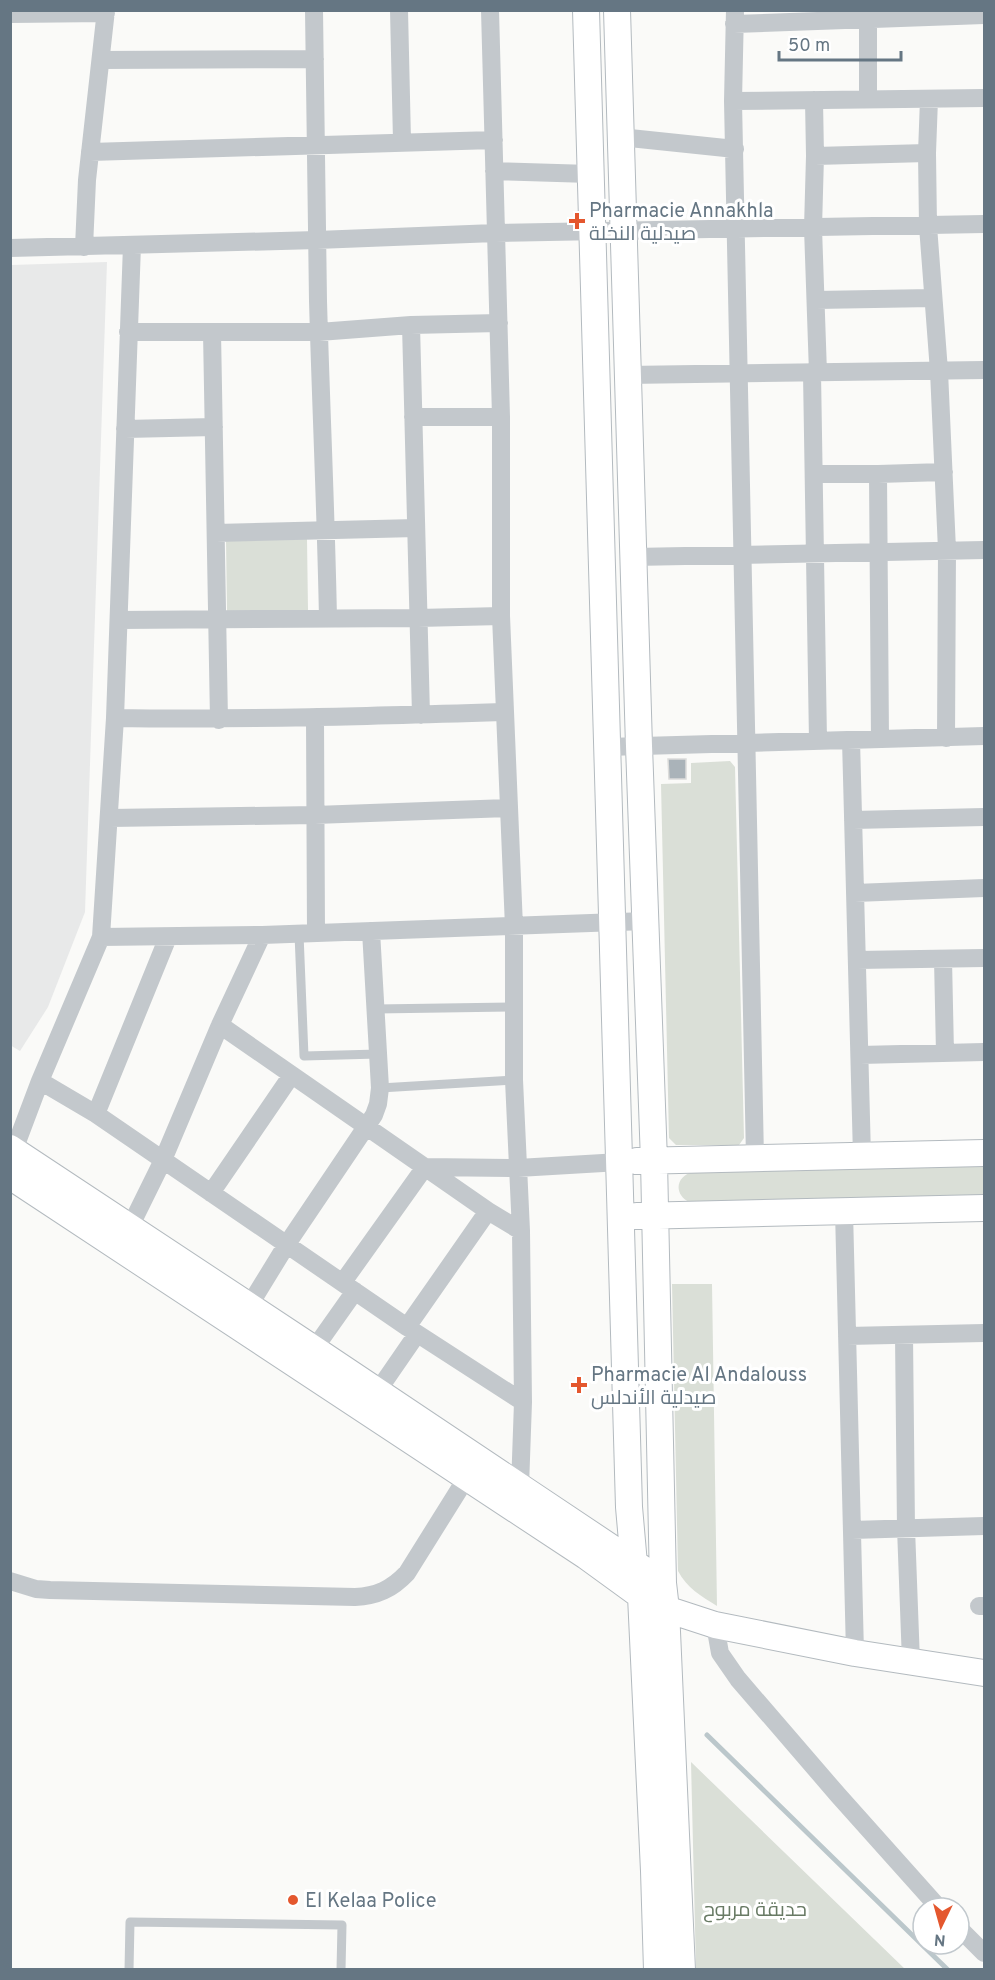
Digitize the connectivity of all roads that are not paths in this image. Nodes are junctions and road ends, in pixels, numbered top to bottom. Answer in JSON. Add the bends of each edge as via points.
{"nodes":[{"id":1,"x":314,"y":10,"type":"edge"},
{"id":2,"x":399,"y":10,"type":"edge"},
{"id":3,"x":490,"y":10,"type":"edge"},
{"id":4,"x":586,"y":10,"type":"edge"},
{"id":5,"x":617,"y":10,"type":"edge"},
{"id":6,"x":106,"y":12,"type":"edge"},
{"id":7,"x":10,"y":14,"type":"edge"},
{"id":8,"x":868,"y":15,"type":"edge"},
{"id":9,"x":984,"y":15,"type":"edge"},
{"id":10,"x":735,"y":17,"type":"edge"},
{"id":11,"x":315,"y":59,"type":"junction"},
{"id":12,"x":101,"y":60,"type":"junction"},
{"id":13,"x":984,"y":98,"type":"edge"},
{"id":14,"x":868,"y":99,"type":"junction"},
{"id":15,"x":929,"y":99,"type":"junction"},
{"id":16,"x":814,"y":100,"type":"junction"},
{"id":17,"x":733,"y":101,"type":"junction"},
{"id":18,"x":620,"y":137,"type":"junction"},
{"id":19,"x":494,"y":140,"type":"junction"},
{"id":20,"x":402,"y":141,"type":"junction"},
{"id":21,"x":317,"y":144,"type":"junction"},
{"id":22,"x":735,"y":148,"type":"junction"},
{"id":23,"x":90,"y":152,"type":"junction"},
{"id":24,"x":927,"y":153,"type":"junction"},
{"id":25,"x":815,"y":156,"type":"junction"},
{"id":26,"x":494,"y":171,"type":"junction"},
{"id":27,"x":590,"y":174,"type":"junction"},
{"id":28,"x":984,"y":225,"type":"edge"},
{"id":29,"x":928,"y":226,"type":"junction"},
{"id":30,"x":813,"y":228,"type":"junction"},
{"id":31,"x":737,"y":229,"type":"junction"},
{"id":32,"x":623,"y":232,"type":"junction"},
{"id":33,"x":495,"y":233,"type":"junction"},
{"id":34,"x":592,"y":233,"type":"junction"},
{"id":35,"x":317,"y":240,"type":"junction"},
{"id":36,"x":132,"y":245,"type":"junction"},
{"id":37,"x":84,"y":247,"type":"junction"},
{"id":38,"x":10,"y":248,"type":"edge"},
{"id":39,"x":932,"y":298,"type":"junction"},
{"id":40,"x":816,"y":300,"type":"junction"},
{"id":41,"x":499,"y":322,"type":"junction"},
{"id":42,"x":411,"y":326,"type":"junction"},
{"id":43,"x":128,"y":332,"type":"junction"},
{"id":44,"x":212,"y":332,"type":"junction"},
{"id":45,"x":319,"y":332,"type":"junction"},
{"id":46,"x":939,"y":370,"type":"junction"},
{"id":47,"x":984,"y":370,"type":"edge"},
{"id":48,"x":815,"y":373,"type":"junction"},
{"id":49,"x":738,"y":374,"type":"junction"},
{"id":50,"x":627,"y":375,"type":"junction"},
{"id":51,"x":413,"y":417,"type":"junction"},
{"id":52,"x":501,"y":417,"type":"junction"},
{"id":53,"x":214,"y":427,"type":"junction"},
{"id":54,"x":125,"y":429,"type":"junction"},
{"id":55,"x":944,"y":472,"type":"junction"},
{"id":56,"x":815,"y":474,"type":"junction"},
{"id":57,"x":878,"y":474,"type":"junction"},
{"id":58,"x":416,"y":528,"type":"junction"},
{"id":59,"x":327,"y":531,"type":"junction"},
{"id":60,"x":216,"y":533,"type":"junction"},
{"id":61,"x":947,"y":550,"type":"junction"},
{"id":62,"x":984,"y":550,"type":"edge"},
{"id":63,"x":880,"y":552,"type":"junction"},
{"id":64,"x":815,"y":553,"type":"junction"},
{"id":65,"x":742,"y":554,"type":"junction"},
{"id":66,"x":633,"y":557,"type":"junction"},
{"id":67,"x":501,"y":616,"type":"junction"},
{"id":68,"x":418,"y":618,"type":"junction"},
{"id":69,"x":328,"y":619,"type":"junction"},
{"id":70,"x":119,"y":620,"type":"junction"},
{"id":71,"x":218,"y":620,"type":"junction"},
{"id":72,"x":506,"y":712,"type":"junction"},
{"id":73,"x":421,"y":715,"type":"junction"},
{"id":74,"x":116,"y":718,"type":"junction"},
{"id":75,"x":315,"y":718,"type":"junction"},
{"id":76,"x":219,"y":720,"type":"junction"},
{"id":77,"x":984,"y":736,"type":"edge"},
{"id":78,"x":946,"y":738,"type":"junction"},
{"id":79,"x":851,"y":740,"type":"junction"},
{"id":80,"x":880,"y":740,"type":"junction"},
{"id":81,"x":818,"y":741,"type":"junction"},
{"id":82,"x":746,"y":743,"type":"junction"},
{"id":83,"x":639,"y":746,"type":"junction"},
{"id":84,"x":607,"y":747,"type":"junction"},
{"id":85,"x":508,"y":808,"type":"junction"},
{"id":86,"x":315,"y":815,"type":"junction"},
{"id":87,"x":984,"y":817,"type":"edge"},
{"id":88,"x":110,"y":818,"type":"junction"},
{"id":89,"x":853,"y":820,"type":"junction"},
{"id":90,"x":984,"y":888,"type":"edge"},
{"id":91,"x":855,"y":893,"type":"junction"},
{"id":92,"x":645,"y":921,"type":"junction"},
{"id":93,"x":613,"y":923,"type":"junction"},
{"id":94,"x":514,"y":927,"type":"junction"},
{"id":95,"x":371,"y":931,"type":"junction"},
{"id":96,"x":308,"y":934,"type":"junction"},
{"id":97,"x":262,"y":935,"type":"junction"},
{"id":98,"x":101,"y":937,"type":"junction"},
{"id":99,"x":168,"y":937,"type":"junction"},
{"id":100,"x":984,"y":958,"type":"edge"},
{"id":101,"x":942,"y":959,"type":"junction"},
{"id":102,"x":857,"y":960,"type":"junction"},
{"id":103,"x":514,"y":1007,"type":"junction"},
{"id":104,"x":376,"y":1009,"type":"junction"},
{"id":105,"x":220,"y":1025,"type":"junction"},
{"id":106,"x":984,"y":1052,"type":"edge"},
{"id":107,"x":945,"y":1053,"type":"junction"},
{"id":108,"x":378,"y":1054,"type":"junction"},
{"id":109,"x":860,"y":1054,"type":"junction"},
{"id":110,"x":304,"y":1056,"type":"junction"},
{"id":111,"x":291,"y":1076,"type":"junction"},
{"id":112,"x":514,"y":1080,"type":"junction"},
{"id":113,"x":40,"y":1081,"type":"junction"},
{"id":114,"x":380,"y":1088,"type":"junction"},
{"id":115,"x":96,"y":1114,"type":"junction"},
{"id":116,"x":366,"y":1127,"type":"junction"},
{"id":117,"x":12,"y":1149,"type":"edge"},
{"id":118,"x":984,"y":1153,"type":"edge"},
{"id":119,"x":862,"y":1156,"type":"junction"},
{"id":120,"x":755,"y":1158,"type":"junction"},
{"id":121,"x":163,"y":1160,"type":"junction"},
{"id":122,"x":654,"y":1161,"type":"junction"},
{"id":123,"x":620,"y":1162,"type":"junction"},
{"id":124,"x":425,"y":1167,"type":"junction"},
{"id":125,"x":518,"y":1168,"type":"junction"},
{"id":126,"x":10,"y":1176,"type":"edge"},
{"id":127,"x":210,"y":1193,"type":"junction"},
{"id":128,"x":984,"y":1208,"type":"edge"},
{"id":129,"x":488,"y":1211,"type":"junction"},
{"id":130,"x":844,"y":1211,"type":"junction"},
{"id":131,"x":621,"y":1216,"type":"junction"},
{"id":132,"x":654,"y":1216,"type":"junction"},
{"id":133,"x":130,"y":1227,"type":"junction"},
{"id":134,"x":521,"y":1231,"type":"junction"},
{"id":135,"x":286,"y":1244,"type":"junction"},
{"id":136,"x":349,"y":1287,"type":"junction"},
{"id":137,"x":249,"y":1306,"type":"junction"},
{"id":138,"x":412,"y":1330,"type":"junction"},
{"id":139,"x":984,"y":1333,"type":"edge"},
{"id":140,"x":904,"y":1335,"type":"junction"},
{"id":141,"x":847,"y":1336,"type":"junction"},
{"id":142,"x":314,"y":1348,"type":"junction"},
{"id":143,"x":377,"y":1392,"type":"junction"},
{"id":144,"x":523,"y":1402,"type":"junction"},
{"id":145,"x":467,"y":1477,"type":"junction"},
{"id":146,"x":520,"y":1486,"type":"junction"},
{"id":147,"x":629,"y":1507,"type":"junction"},
{"id":148,"x":984,"y":1526,"type":"edge"},
{"id":149,"x":906,"y":1528,"type":"junction"},
{"id":150,"x":852,"y":1530,"type":"junction"},
{"id":151,"x":594,"y":1537,"type":"junction"},
{"id":152,"x":634,"y":1564,"type":"junction"},
{"id":153,"x":10,"y":1581,"type":"edge"},
{"id":154,"x":663,"y":1583,"type":"junction"},
{"id":155,"x":641,"y":1596,"type":"junction"},
{"id":156,"x":666,"y":1609,"type":"junction"},
{"id":157,"x":707,"y":1622,"type":"junction"},
{"id":158,"x":855,"y":1653,"type":"junction"},
{"id":159,"x":911,"y":1662,"type":"junction"},
{"id":160,"x":984,"y":1673,"type":"edge"},
{"id":161,"x":928,"y":1896,"type":"edge"},
{"id":162,"x":971,"y":1940,"type":"edge"},
{"id":163,"x":984,"y":1953,"type":"edge"},
{"id":164,"x":129,"y":1970,"type":"edge"},
{"id":165,"x":341,"y":1970,"type":"edge"},
{"id":166,"x":657,"y":1970,"type":"edge"},
{"id":167,"x":682,"y":1970,"type":"edge"}],
"edges":[{"from":1,"to":11,"type":"street"},
{"from":2,"to":20,"type":"street"},
{"from":3,"to":19,"type":"street"},
{"from":4,"to":27,"type":"main road"},
{"from":5,"to":18,"type":"main road"},
{"from":6,"to":7,"type":"street"},
{"from":6,"to":12,"type":"street"},
{"from":8,"to":9,"type":"street"},
{"from":8,"to":10,"type":"street"},
{"from":8,"to":14,"type":"street"},
{"from":10,"to":17,"type":"street"},
{"from":11,"to":12,"type":"street"},
{"from":11,"to":21,"type":"street"},
{"from":12,"to":23,"type":"street"},
{"from":13,"to":15,"type":"street"},
{"from":14,"to":15,"type":"street"},
{"from":14,"to":16,"type":"street"},
{"from":15,"to":24,"type":"street"},
{"from":16,"to":17,"type":"street"},
{"from":16,"to":25,"type":"street"},
{"from":17,"to":22,"type":"street"},
{"from":18,"to":22,"type":"street"},
{"from":18,"to":32,"type":"main road"},
{"from":19,"to":20,"type":"street"},
{"from":19,"to":26,"type":"street"},
{"from":20,"to":21,"type":"street"},
{"from":21,"to":23,"type":"street"},
{"from":21,"to":35,"type":"street"},
{"from":22,"to":31,"type":"street"},
{"from":23,"to":37,"type":"street"},
{"from":24,"to":25,"type":"street"},
{"from":24,"to":29,"type":"street"},
{"from":25,"to":30,"type":"street"},
{"from":26,"to":27,"type":"street"},
{"from":26,"to":33,"type":"street"},
{"from":27,"to":34,"type":"main road"},
{"from":28,"to":29,"type":"street"},
{"from":29,"to":30,"type":"street"},
{"from":29,"to":39,"type":"street"},
{"from":30,"to":31,"type":"street"},
{"from":30,"to":40,"type":"street"},
{"from":31,"to":32,"type":"street"},
{"from":31,"to":49,"type":"street"},
{"from":32,"to":34,"type":"street"},
{"from":32,"to":50,"type":"main road"},
{"from":33,"to":34,"type":"street"},
{"from":33,"to":35,"type":"street"},
{"from":33,"to":41,"type":"street"},
{"from":34,"to":84,"type":"main road"},
{"from":35,"to":36,"type":"street"},
{"from":35,"to":45,"type":"street"},
{"from":36,"to":37,"type":"street"},
{"from":36,"to":43,"type":"street"},
{"from":37,"to":38,"type":"street"},
{"from":39,"to":40,"type":"street"},
{"from":39,"to":46,"type":"street"},
{"from":40,"to":48,"type":"street"},
{"from":41,"to":42,"type":"street"},
{"from":41,"to":52,"type":"street"},
{"from":42,"to":45,"type":"street"},
{"from":42,"to":51,"type":"street"},
{"from":43,"to":44,"type":"street"},
{"from":43,"to":54,"type":"street"},
{"from":44,"to":45,"type":"street"},
{"from":44,"to":53,"type":"street"},
{"from":45,"to":59,"type":"street"},
{"from":46,"to":47,"type":"street"},
{"from":46,"to":48,"type":"street"},
{"from":46,"to":55,"type":"street"},
{"from":48,"to":49,"type":"street"},
{"from":48,"to":56,"type":"street"},
{"from":49,"to":50,"type":"street"},
{"from":49,"to":65,"type":"street"},
{"from":50,"to":66,"type":"main road"},
{"from":51,"to":52,"type":"street"},
{"from":51,"to":58,"type":"street"},
{"from":52,"to":67,"type":"street"},
{"from":53,"to":54,"type":"street"},
{"from":53,"to":60,"type":"street"},
{"from":54,"to":70,"type":"street"},
{"from":55,"to":57,"type":"street"},
{"from":55,"to":61,"type":"street"},
{"from":56,"to":57,"type":"street"},
{"from":56,"to":64,"type":"street"},
{"from":57,"to":63,"type":"street"},
{"from":58,"to":59,"type":"street"},
{"from":58,"to":68,"type":"street"},
{"from":59,"to":60,"type":"street"},
{"from":59,"to":69,"type":"street"},
{"from":60,"to":71,"type":"street"},
{"from":61,"to":62,"type":"street"},
{"from":61,"to":63,"type":"street"},
{"from":61,"to":78,"type":"street"},
{"from":63,"to":64,"type":"street"},
{"from":63,"to":80,"type":"street"},
{"from":64,"to":65,"type":"street"},
{"from":64,"to":81,"type":"street"},
{"from":65,"to":66,"type":"street"},
{"from":65,"to":82,"type":"street"},
{"from":66,"to":83,"type":"main road"},
{"from":67,"to":68,"type":"street"},
{"from":67,"to":72,"type":"street"},
{"from":68,"to":69,"type":"street"},
{"from":68,"to":73,"type":"street"},
{"from":69,"to":71,"type":"street"},
{"from":70,"to":71,"type":"street"},
{"from":70,"to":74,"type":"street"},
{"from":71,"to":76,"type":"street"},
{"from":72,"to":73,"type":"street"},
{"from":72,"to":85,"type":"street"},
{"from":73,"to":75,"type":"street"},
{"from":74,"to":76,"type":"street"},
{"from":74,"to":88,"type":"street"},
{"from":75,"to":76,"type":"street"},
{"from":75,"to":86,"type":"street"},
{"from":77,"to":78,"type":"street"},
{"from":78,"to":80,"type":"street"},
{"from":79,"to":80,"type":"street"},
{"from":79,"to":81,"type":"street"},
{"from":79,"to":89,"type":"street"},
{"from":81,"to":82,"type":"street"},
{"from":82,"to":83,"type":"street"},
{"from":82,"to":120,"type":"street"},
{"from":83,"to":84,"type":"street"},
{"from":83,"to":92,"type":"main road"},
{"from":84,"to":93,"type":"main road"},
{"from":85,"to":86,"type":"street"},
{"from":85,"to":94,"type":"street"},
{"from":86,"to":88,"type":"street"},
{"from":86,"to":96,"type":"street"},
{"from":87,"to":89,"type":"street"},
{"from":88,"to":98,"type":"street"},
{"from":89,"to":91,"type":"street"},
{"from":90,"to":91,"type":"street"},
{"from":91,"to":102,"type":"street"},
{"from":92,"to":93,"type":"street"},
{"from":92,"to":122,"type":"main road"},
{"from":93,"to":94,"type":"street"},
{"from":93,"to":123,"type":"main road"},
{"from":94,"to":95,"type":"street"},
{"from":94,"to":103,"type":"street"},
{"from":95,"to":96,"type":"street"},
{"from":95,"to":104,"type":"street"},
{"from":96,"to":97,"type":"street"},
{"from":96,"to":110,"type":"lane"},
{"from":97,"to":99,"type":"street"},
{"from":97,"to":105,"type":"street"},
{"from":98,"to":99,"type":"street"},
{"from":98,"to":113,"type":"street"},
{"from":99,"to":115,"type":"street"},
{"from":100,"to":101,"type":"street"},
{"from":101,"to":102,"type":"street"},
{"from":101,"to":107,"type":"street"},
{"from":102,"to":109,"type":"street"},
{"from":103,"to":104,"type":"lane"},
{"from":103,"to":112,"type":"street"},
{"from":104,"to":108,"type":"street"},
{"from":105,"to":111,"type":"street"},
{"from":105,"to":121,"type":"street"},
{"from":106,"to":107,"type":"street"},
{"from":107,"to":109,"type":"street"},
{"from":108,"to":110,"type":"lane"},
{"from":108,"to":114,"type":"street"},
{"from":109,"to":119,"type":"street"},
{"from":110,"to":111,"type":"lane"},
{"from":111,"to":116,"type":"street"},
{"from":111,"to":127,"type":"street"},
{"from":112,"to":114,"type":"lane"},
{"from":112,"to":125,"type":"street"},
{"from":113,"to":115,"type":"street"},
{"from":113,"to":117,"type":"street"},
{"from":114,"to":116,"type":"street","via":[[378,1104]]},
{"from":115,"to":121,"type":"street"},
{"from":116,"to":124,"type":"street"},
{"from":116,"to":135,"type":"street"},
{"from":117,"to":133,"type":"main road"},
{"from":118,"to":119,"type":"main road"},
{"from":119,"to":120,"type":"main road"},
{"from":120,"to":122,"type":"main road"},
{"from":121,"to":127,"type":"street"},
{"from":121,"to":133,"type":"street"},
{"from":122,"to":123,"type":"main road"},
{"from":122,"to":132,"type":"main road"},
{"from":123,"to":125,"type":"street"},
{"from":123,"to":131,"type":"main road"},
{"from":124,"to":125,"type":"street"},
{"from":124,"to":129,"type":"street"},
{"from":124,"to":136,"type":"street"},
{"from":125,"to":134,"type":"street"},
{"from":126,"to":145,"type":"main road"},
{"from":127,"to":135,"type":"street"},
{"from":128,"to":130,"type":"main road"},
{"from":129,"to":134,"type":"street"},
{"from":129,"to":138,"type":"street"},
{"from":130,"to":132,"type":"main road"},
{"from":130,"to":141,"type":"street"},
{"from":131,"to":132,"type":"main road"},
{"from":131,"to":147,"type":"main road"},
{"from":132,"to":154,"type":"main road"},
{"from":133,"to":137,"type":"main road"},
{"from":134,"to":144,"type":"street"},
{"from":135,"to":136,"type":"street"},
{"from":135,"to":137,"type":"street"},
{"from":136,"to":138,"type":"street"},
{"from":136,"to":142,"type":"street"},
{"from":137,"to":142,"type":"main road"},
{"from":138,"to":143,"type":"street"},
{"from":138,"to":144,"type":"street"},
{"from":139,"to":140,"type":"street"},
{"from":140,"to":141,"type":"street"},
{"from":140,"to":149,"type":"street"},
{"from":141,"to":150,"type":"street"},
{"from":142,"to":143,"type":"main road"},
{"from":143,"to":146,"type":"main road"},
{"from":144,"to":146,"type":"street"},
{"from":145,"to":153,"type":"street","via":[[407,1573],[378,1594],[355,1597],[50,1590]]},
{"from":145,"to":155,"type":"main road"},
{"from":146,"to":151,"type":"main road"},
{"from":147,"to":151,"type":"main road","via":[[621,1524]]},
{"from":147,"to":152,"type":"main road"},
{"from":148,"to":149,"type":"street"},
{"from":149,"to":150,"type":"street"},
{"from":149,"to":159,"type":"street"},
{"from":150,"to":158,"type":"street"},
{"from":151,"to":152,"type":"main road"},
{"from":152,"to":154,"type":"main road"},
{"from":152,"to":155,"type":"main road"},
{"from":154,"to":156,"type":"main road"},
{"from":154,"to":157,"type":"main road"},
{"from":155,"to":156,"type":"main road"},
{"from":155,"to":166,"type":"main road"},
{"from":156,"to":157,"type":"main road"},
{"from":156,"to":167,"type":"main road"},
{"from":157,"to":158,"type":"main road"},
{"from":157,"to":161,"type":"street","via":[[720,1653],[738,1679]]},
{"from":158,"to":159,"type":"main road"},
{"from":159,"to":160,"type":"main road"},
{"from":162,"to":163,"type":"street"},
{"from":164,"to":165,"type":"lane","via":[[130,1922],[342,1925]]}]}
